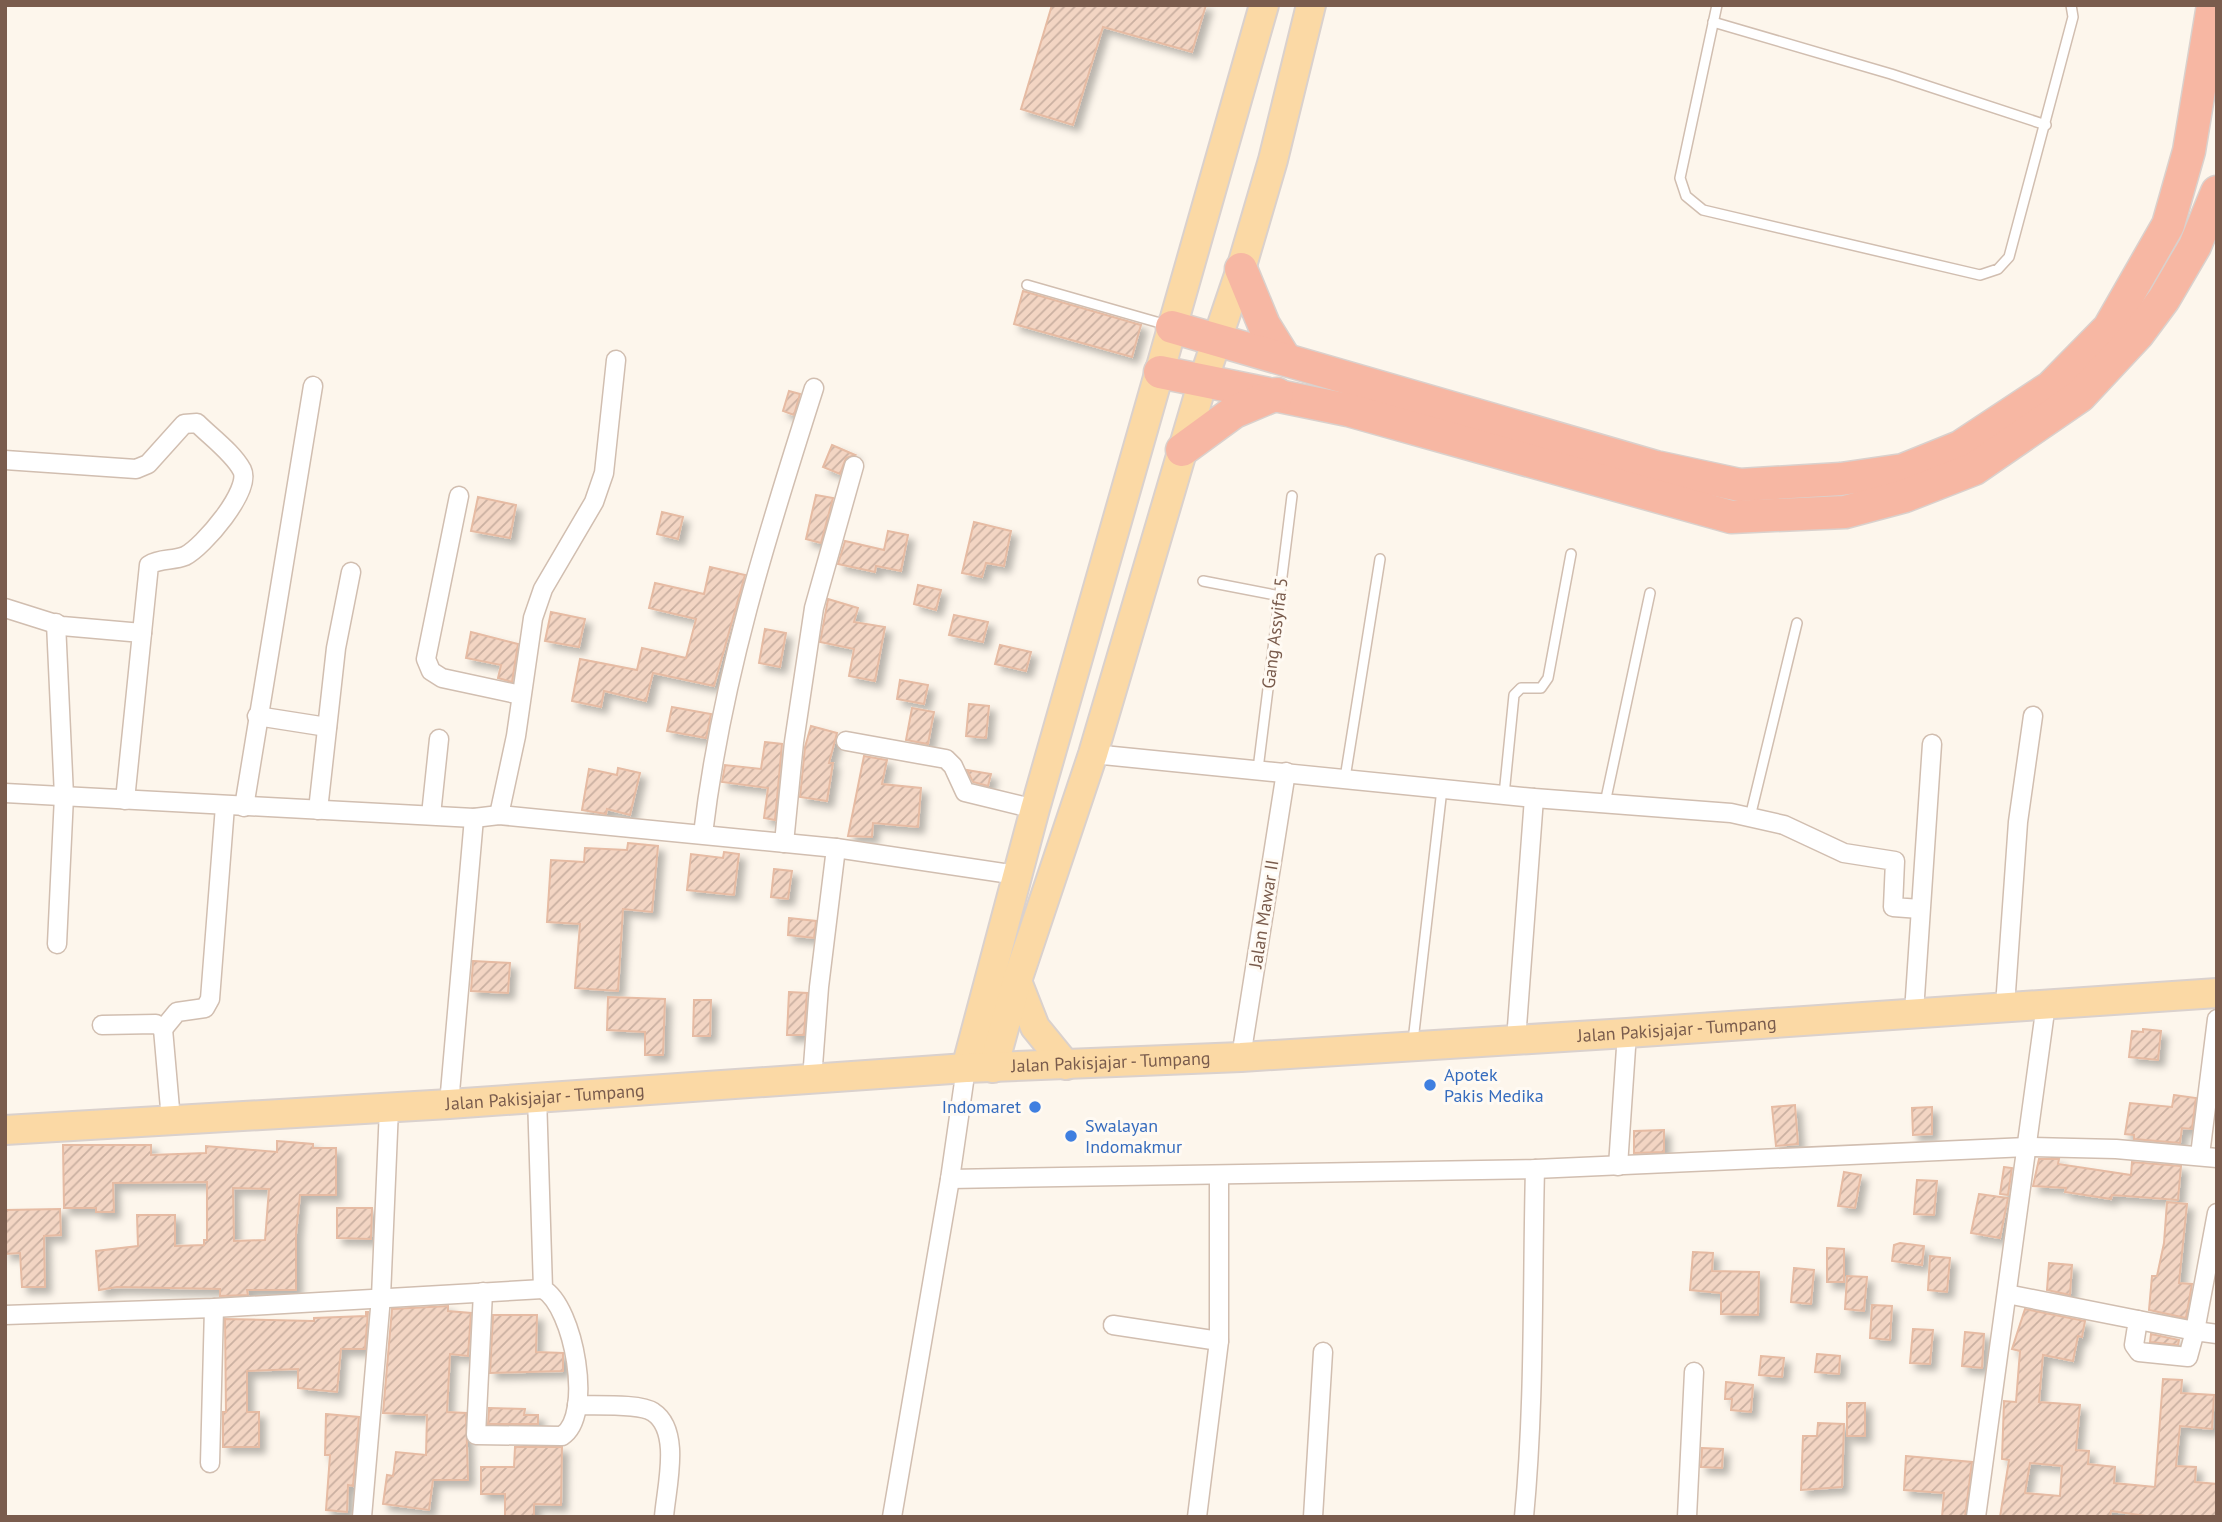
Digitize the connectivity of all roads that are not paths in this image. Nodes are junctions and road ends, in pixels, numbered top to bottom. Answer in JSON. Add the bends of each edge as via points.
{"nodes":[{"id":1,"x":1264,"y":5,"type":"edge"},
{"id":2,"x":1311,"y":5,"type":"edge"},
{"id":3,"x":1717,"y":5,"type":"edge"},
{"id":4,"x":2071,"y":5,"type":"edge"},
{"id":5,"x":2213,"y":5,"type":"edge"},
{"id":6,"x":1713,"y":22,"type":"junction"},
{"id":7,"x":2046,"y":125,"type":"junction"},
{"id":8,"x":2217,"y":192,"type":"edge"},
{"id":9,"x":1241,"y":269,"type":"junction"},
{"id":10,"x":1027,"y":285,"type":"dead end"},
{"id":11,"x":1172,"y":327,"type":"junction"},
{"id":12,"x":1217,"y":340,"type":"junction"},
{"id":13,"x":1285,"y":359,"type":"junction"},
{"id":14,"x":616,"y":360,"type":"dead end"},
{"id":15,"x":1160,"y":372,"type":"junction"},
{"id":16,"x":1203,"y":381,"type":"junction"},
{"id":17,"x":313,"y":386,"type":"dead end"},
{"id":18,"x":814,"y":388,"type":"dead end"},
{"id":19,"x":1277,"y":394,"type":"junction"},
{"id":20,"x":1182,"y":450,"type":"junction"},
{"id":21,"x":5,"y":460,"type":"edge"},
{"id":22,"x":854,"y":466,"type":"dead end"},
{"id":23,"x":460,"y":496,"type":"dead end"},
{"id":24,"x":1292,"y":496,"type":"dead end"},
{"id":25,"x":1571,"y":554,"type":"dead end"},
{"id":26,"x":1380,"y":559,"type":"dead end"},
{"id":27,"x":351,"y":572,"type":"dead end"},
{"id":28,"x":1203,"y":581,"type":"dead end"},
{"id":29,"x":1650,"y":593,"type":"dead end"},
{"id":30,"x":1280,"y":596,"type":"junction"},
{"id":31,"x":5,"y":608,"type":"edge"},
{"id":32,"x":56,"y":623,"type":"junction"},
{"id":33,"x":1797,"y":623,"type":"dead end"},
{"id":34,"x":142,"y":633,"type":"junction"},
{"id":35,"x":521,"y":695,"type":"junction"},
{"id":36,"x":257,"y":716,"type":"junction"},
{"id":37,"x":2033,"y":716,"type":"dead end"},
{"id":38,"x":327,"y":727,"type":"junction"},
{"id":39,"x":439,"y":739,"type":"dead end"},
{"id":40,"x":846,"y":741,"type":"dead end"},
{"id":41,"x":1932,"y":744,"type":"dead end"},
{"id":42,"x":1093,"y":754,"type":"junction"},
{"id":43,"x":1258,"y":769,"type":"junction"},
{"id":44,"x":1286,"y":772,"type":"junction"},
{"id":45,"x":1345,"y":778,"type":"junction"},
{"id":46,"x":1442,"y":789,"type":"junction"},
{"id":47,"x":5,"y":793,"type":"edge"},
{"id":48,"x":1504,"y":795,"type":"junction"},
{"id":49,"x":64,"y":796,"type":"junction"},
{"id":50,"x":1534,"y":798,"type":"junction"},
{"id":51,"x":125,"y":800,"type":"junction"},
{"id":52,"x":1605,"y":803,"type":"junction"},
{"id":53,"x":225,"y":807,"type":"junction"},
{"id":54,"x":244,"y":807,"type":"junction"},
{"id":55,"x":1035,"y":809,"type":"junction"},
{"id":56,"x":318,"y":810,"type":"junction"},
{"id":57,"x":431,"y":815,"type":"junction"},
{"id":58,"x":499,"y":815,"type":"junction"},
{"id":59,"x":1750,"y":817,"type":"junction"},
{"id":60,"x":474,"y":818,"type":"junction"},
{"id":61,"x":703,"y":834,"type":"junction"},
{"id":62,"x":784,"y":843,"type":"junction"},
{"id":63,"x":836,"y":848,"type":"junction"},
{"id":64,"x":1017,"y":875,"type":"junction"},
{"id":65,"x":1920,"y":909,"type":"junction"},
{"id":66,"x":57,"y":944,"type":"dead end"},
{"id":67,"x":1017,"y":981,"type":"junction"},
{"id":68,"x":2217,"y":993,"type":"edge"},
{"id":69,"x":2046,"y":1004,"type":"junction"},
{"id":70,"x":2005,"y":1006,"type":"junction"},
{"id":71,"x":1914,"y":1012,"type":"junction"},
{"id":72,"x":2217,"y":1019,"type":"edge"},
{"id":73,"x":102,"y":1025,"type":"dead end"},
{"id":74,"x":163,"y":1029,"type":"junction"},
{"id":75,"x":1627,"y":1033,"type":"junction"},
{"id":76,"x":1516,"y":1040,"type":"junction"},
{"id":77,"x":1413,"y":1046,"type":"junction"},
{"id":78,"x":1241,"y":1057,"type":"junction"},
{"id":79,"x":1066,"y":1065,"type":"junction"},
{"id":80,"x":979,"y":1068,"type":"junction"},
{"id":81,"x":812,"y":1079,"type":"junction"},
{"id":82,"x":537,"y":1097,"type":"junction"},
{"id":83,"x":449,"y":1104,"type":"junction"},
{"id":84,"x":389,"y":1108,"type":"junction"},
{"id":85,"x":171,"y":1121,"type":"junction"},
{"id":86,"x":5,"y":1130,"type":"edge"},
{"id":87,"x":2027,"y":1147,"type":"junction"},
{"id":88,"x":2208,"y":1156,"type":"edge"},
{"id":89,"x":1618,"y":1166,"type":"junction"},
{"id":90,"x":1535,"y":1169,"type":"junction"},
{"id":91,"x":1219,"y":1177,"type":"junction"},
{"id":92,"x":950,"y":1179,"type":"junction"},
{"id":93,"x":2217,"y":1213,"type":"edge"},
{"id":94,"x":543,"y":1289,"type":"junction"},
{"id":95,"x":483,"y":1292,"type":"junction"},
{"id":96,"x":2007,"y":1294,"type":"junction"},
{"id":97,"x":381,"y":1297,"type":"junction"},
{"id":98,"x":214,"y":1308,"type":"junction"},
{"id":99,"x":5,"y":1315,"type":"edge"},
{"id":100,"x":2138,"y":1320,"type":"junction"},
{"id":101,"x":1113,"y":1325,"type":"dead end"},
{"id":102,"x":2195,"y":1331,"type":"junction"},
{"id":103,"x":2217,"y":1334,"type":"edge"},
{"id":104,"x":1219,"y":1341,"type":"junction"},
{"id":105,"x":1323,"y":1352,"type":"dead end"},
{"id":106,"x":1694,"y":1372,"type":"dead end"},
{"id":107,"x":577,"y":1405,"type":"junction"},
{"id":108,"x":210,"y":1463,"type":"dead end"},
{"id":109,"x":362,"y":1517,"type":"edge"},
{"id":110,"x":664,"y":1517,"type":"edge"},
{"id":111,"x":892,"y":1517,"type":"edge"},
{"id":112,"x":1197,"y":1517,"type":"edge"},
{"id":113,"x":1313,"y":1517,"type":"edge"},
{"id":114,"x":1524,"y":1517,"type":"edge"},
{"id":115,"x":1687,"y":1517,"type":"edge"},
{"id":116,"x":1976,"y":1517,"type":"edge"}],
"edges":[{"from":1,"to":11,"type":"main road"},
{"from":2,"to":9,"type":"main road"},
{"from":3,"to":6,"type":"lane"},
{"from":4,"to":7,"type":"lane","via":[[2073,17]]},
{"from":5,"to":13,"type":"highway","via":[[2189,151],[2168,225],[2109,328],[2051,387],[1960,447],[1903,470],[1740,485],[1656,467]]},
{"from":6,"to":7,"type":"lane"},
{"from":6,"to":7,"type":"lane","via":[[1680,178],[1686,196],[1703,210],[1980,275],[1998,269],[2009,257]]},
{"from":8,"to":19,"type":"highway","via":[[2195,246],[2164,299],[2080,396],[1974,469],[1905,496],[1845,512],[1731,517]]},
{"from":9,"to":12,"type":"main road"},
{"from":9,"to":13,"type":"highway","via":[[1264,325]]},
{"from":10,"to":11,"type":"lane"},
{"from":11,"to":12,"type":"highway"},
{"from":11,"to":15,"type":"main road"},
{"from":12,"to":13,"type":"highway"},
{"from":12,"to":16,"type":"main road"},
{"from":14,"to":35,"type":"street","via":[[604,473],[594,502],[543,589],[533,618]]},
{"from":15,"to":16,"type":"highway"},
{"from":15,"to":55,"type":"main road"},
{"from":16,"to":19,"type":"highway"},
{"from":16,"to":20,"type":"main road"},
{"from":17,"to":36,"type":"street"},
{"from":18,"to":61,"type":"street","via":[[763,548],[727,683]]},
{"from":19,"to":20,"type":"highway","via":[[1234,412]]},
{"from":20,"to":42,"type":"main road"},
{"from":21,"to":34,"type":"street","via":[[136,469],[148,464],[191,422],[241,468],[244,479],[226,516],[201,545],[182,557],[149,565]]},
{"from":22,"to":62,"type":"street","via":[[814,608]]},
{"from":23,"to":35,"type":"street","via":[[426,659],[431,671],[442,678]]},
{"from":24,"to":30,"type":"lane","name":"Gang Assyifa 5"},
{"from":25,"to":48,"type":"lane","via":[[1548,678],[1541,688],[1521,688],[1514,695]]},
{"from":26,"to":45,"type":"lane"},
{"from":27,"to":38,"type":"street"},
{"from":28,"to":30,"type":"lane"},
{"from":29,"to":52,"type":"lane"},
{"from":30,"to":43,"type":"lane","name":"Gang Assyifa 5"},
{"from":31,"to":32,"type":"street"},
{"from":32,"to":34,"type":"street"},
{"from":32,"to":49,"type":"street"},
{"from":33,"to":59,"type":"lane"},
{"from":34,"to":51,"type":"street"},
{"from":35,"to":58,"type":"street"},
{"from":36,"to":38,"type":"street"},
{"from":36,"to":54,"type":"street"},
{"from":37,"to":70,"type":"street","via":[[2018,822]]},
{"from":38,"to":56,"type":"street"},
{"from":39,"to":57,"type":"street"},
{"from":40,"to":55,"type":"street","via":[[946,759],[965,792]]},
{"from":41,"to":65,"type":"street"},
{"from":42,"to":43,"type":"street"},
{"from":42,"to":67,"type":"main road"},
{"from":43,"to":44,"type":"street"},
{"from":44,"to":45,"type":"street"},
{"from":44,"to":78,"type":"street","name":"Jalan Mawar II"},
{"from":45,"to":46,"type":"street"},
{"from":46,"to":48,"type":"street"},
{"from":46,"to":77,"type":"lane"},
{"from":47,"to":49,"type":"street"},
{"from":48,"to":50,"type":"street"},
{"from":49,"to":51,"type":"street"},
{"from":49,"to":66,"type":"street"},
{"from":50,"to":52,"type":"street"},
{"from":50,"to":76,"type":"street"},
{"from":51,"to":53,"type":"street"},
{"from":52,"to":59,"type":"street"},
{"from":53,"to":54,"type":"street"},
{"from":53,"to":74,"type":"street","via":[[210,999],[205,1008],[177,1012]]},
{"from":54,"to":56,"type":"street"},
{"from":55,"to":64,"type":"main road"},
{"from":56,"to":57,"type":"street"},
{"from":57,"to":60,"type":"street"},
{"from":58,"to":60,"type":"street"},
{"from":58,"to":61,"type":"street"},
{"from":59,"to":65,"type":"street","via":[[1784,825],[1844,853],[1895,861],[1893,907]]},
{"from":60,"to":83,"type":"street"},
{"from":61,"to":62,"type":"street"},
{"from":62,"to":63,"type":"street"},
{"from":63,"to":64,"type":"street"},
{"from":63,"to":81,"type":"street"},
{"from":64,"to":80,"type":"main road"},
{"from":65,"to":71,"type":"street"},
{"from":67,"to":79,"type":"main road","via":[[1035,1027]]},
{"from":67,"to":80,"type":"main road"},
{"from":68,"to":69,"type":"main road","name":"Jalan Pakisjajar - Tumpang"},
{"from":69,"to":70,"type":"main road","name":"Jalan Pakisjajar - Tumpang"},
{"from":69,"to":87,"type":"street"},
{"from":70,"to":71,"type":"main road","name":"Jalan Pakisjajar - Tumpang"},
{"from":71,"to":75,"type":"main road","name":"Jalan Pakisjajar - Tumpang"},
{"from":72,"to":88,"type":"street"},
{"from":73,"to":74,"type":"street","via":[[156,1024]]},
{"from":74,"to":85,"type":"street"},
{"from":75,"to":76,"type":"main road","name":"Jalan Pakisjajar - Tumpang"},
{"from":75,"to":89,"type":"street"},
{"from":76,"to":77,"type":"main road","name":"Jalan Pakisjajar - Tumpang"},
{"from":77,"to":78,"type":"main road","name":"Jalan Pakisjajar - Tumpang"},
{"from":78,"to":79,"type":"main road","name":"Jalan Pakisjajar - Tumpang"},
{"from":79,"to":80,"type":"main road","name":"Jalan Pakisjajar - Tumpang"},
{"from":80,"to":81,"type":"main road","name":"Jalan Pakisjajar - Tumpang"},
{"from":80,"to":92,"type":"street"},
{"from":81,"to":82,"type":"main road","name":"Jalan Pakisjajar - Tumpang"},
{"from":82,"to":83,"type":"main road","name":"Jalan Pakisjajar - Tumpang"},
{"from":82,"to":94,"type":"street"},
{"from":83,"to":84,"type":"main road","name":"Jalan Pakisjajar - Tumpang"},
{"from":84,"to":85,"type":"main road","name":"Jalan Pakisjajar - Tumpang"},
{"from":84,"to":97,"type":"street"},
{"from":85,"to":86,"type":"main road","name":"Jalan Pakisjajar - Tumpang"},
{"from":87,"to":88,"type":"street"},
{"from":87,"to":89,"type":"street"},
{"from":87,"to":96,"type":"street"},
{"from":89,"to":90,"type":"street"},
{"from":90,"to":91,"type":"street"},
{"from":90,"to":114,"type":"street","via":[[1532,1430]]},
{"from":91,"to":92,"type":"street"},
{"from":91,"to":104,"type":"street"},
{"from":92,"to":111,"type":"street"},
{"from":93,"to":102,"type":"street"},
{"from":94,"to":95,"type":"street"},
{"from":94,"to":97,"type":"street"},
{"from":94,"to":107,"type":"street","via":[[555,1300],[568,1325],[577,1372]]},
{"from":95,"to":97,"type":"street"},
{"from":95,"to":107,"type":"street","via":[[476,1435],[562,1436],[572,1427]]},
{"from":96,"to":100,"type":"street"},
{"from":96,"to":116,"type":"street"},
{"from":97,"to":98,"type":"street"},
{"from":97,"to":109,"type":"street"},
{"from":98,"to":99,"type":"street"},
{"from":98,"to":108,"type":"street"},
{"from":100,"to":102,"type":"street"},
{"from":100,"to":102,"type":"street","via":[[2134,1347],[2138,1352],[2188,1357]]},
{"from":101,"to":104,"type":"street"},
{"from":102,"to":103,"type":"street"},
{"from":104,"to":112,"type":"street"},
{"from":105,"to":113,"type":"street"},
{"from":106,"to":115,"type":"street"},
{"from":107,"to":110,"type":"street","via":[[653,1411],[664,1425],[670,1444]]}]}
